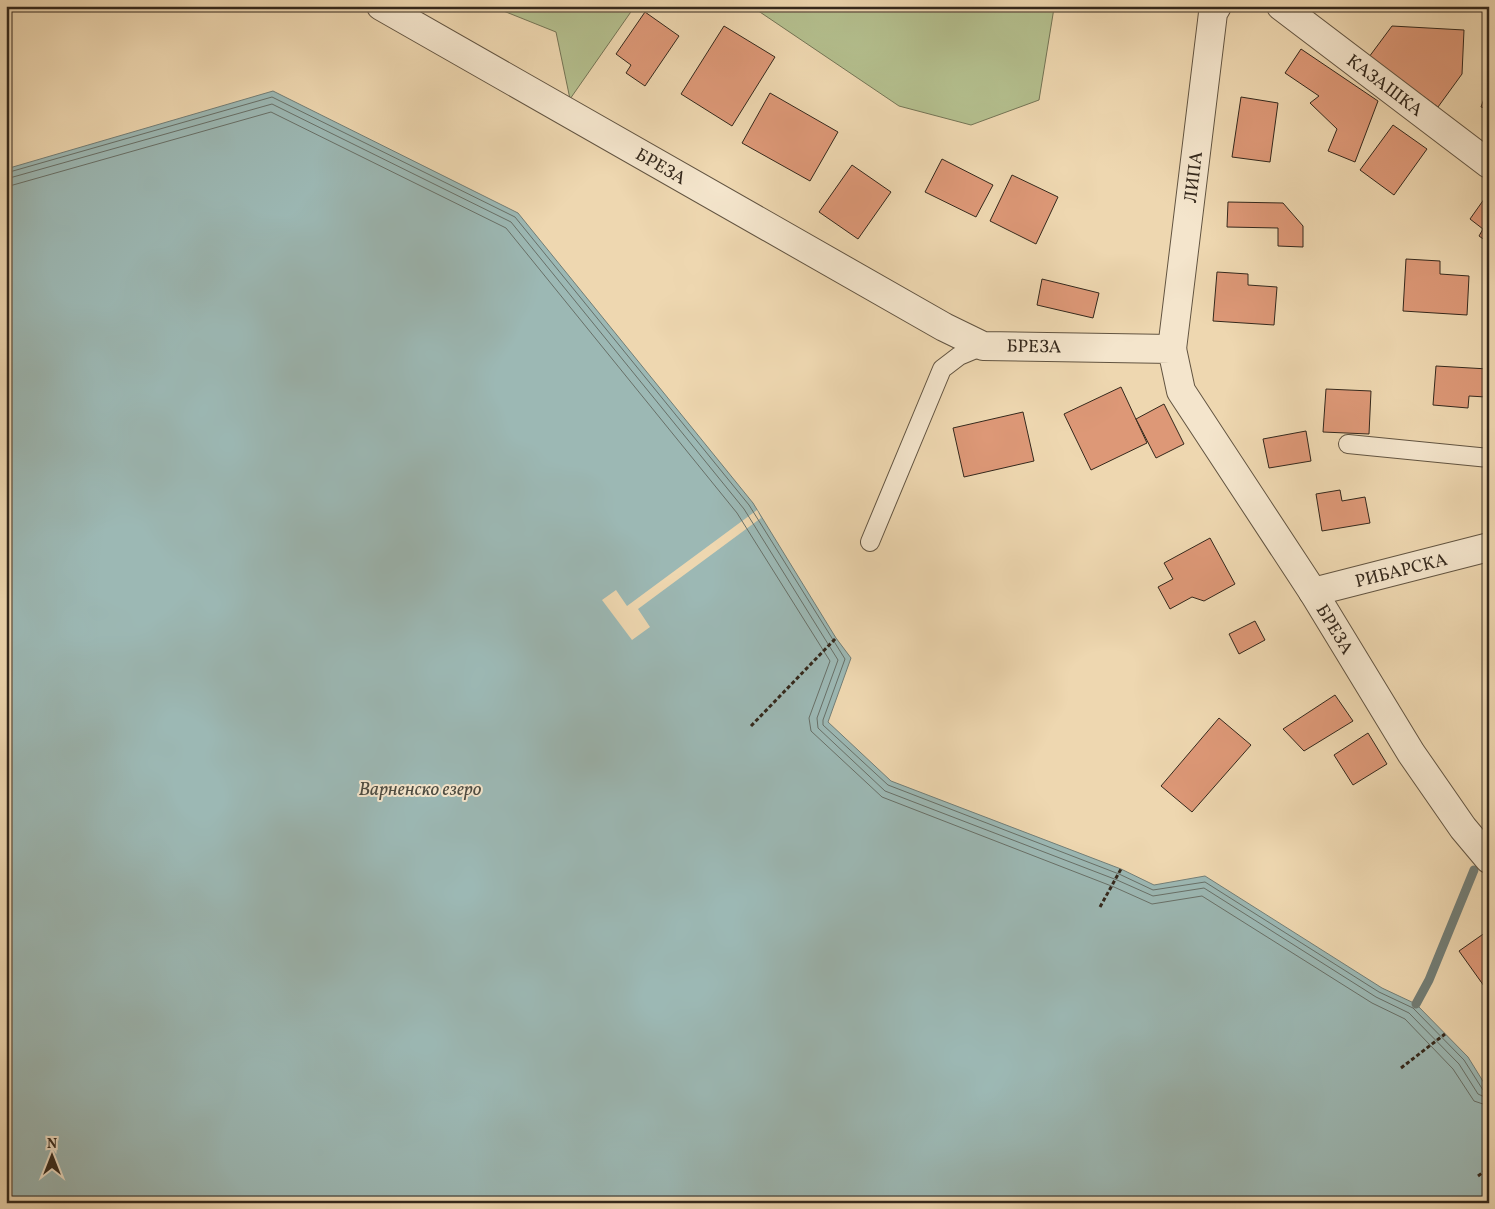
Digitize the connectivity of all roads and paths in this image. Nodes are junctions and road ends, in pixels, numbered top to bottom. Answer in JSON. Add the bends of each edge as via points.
{"nodes":[{"id":1,"x":381,"y":6,"type":"edge"},
{"id":2,"x":1217,"y":6,"type":"edge"},
{"id":3,"x":1281,"y":6,"type":"edge"},
{"id":4,"x":1489,"y":164,"type":"edge"},
{"id":5,"x":983,"y":346,"type":"junction"},
{"id":6,"x":1172,"y":349,"type":"junction"},
{"id":7,"x":1348,"y":444,"type":"dead end"},
{"id":8,"x":1489,"y":458,"type":"edge"},
{"id":9,"x":870,"y":542,"type":"dead end"},
{"id":10,"x":1489,"y":547,"type":"edge"},
{"id":11,"x":1313,"y":592,"type":"junction"},
{"id":12,"x":836,"y":638,"type":"dead end"},
{"id":13,"x":751,"y":726,"type":"dead end"},
{"id":14,"x":1489,"y":859,"type":"edge"},
{"id":15,"x":1121,"y":870,"type":"dead end"},
{"id":16,"x":1100,"y":908,"type":"dead end"},
{"id":17,"x":1445,"y":1034,"type":"dead end"},
{"id":18,"x":1401,"y":1068,"type":"dead end"},
{"id":19,"x":1489,"y":1168,"type":"edge"},
{"id":20,"x":1478,"y":1176,"type":"dead end"}],
"edges":[{"from":1,"to":5,"type":"street","name":"БРЕЗА","via":[[944,327]]},
{"from":2,"to":6,"type":"street","name":"ЛИПА","via":[[1213,14]]},
{"from":3,"to":4,"type":"street","name":"КАЗАШКА"},
{"from":5,"to":6,"type":"street","name":"БРЕЗА"},
{"from":5,"to":9,"type":"lane","via":[[959,356],[942,369]]},
{"from":6,"to":11,"type":"street","name":"БРЕЗА","via":[[1181,391]]},
{"from":7,"to":8,"type":"lane"},
{"from":10,"to":11,"type":"street","name":"РИБАРСКА"},
{"from":11,"to":14,"type":"street","name":"БРЕЗА","via":[[1411,753],[1463,828]]},
{"from":12,"to":13,"type":"path"},
{"from":15,"to":16,"type":"path"},
{"from":17,"to":18,"type":"path"},
{"from":19,"to":20,"type":"path"}]}
